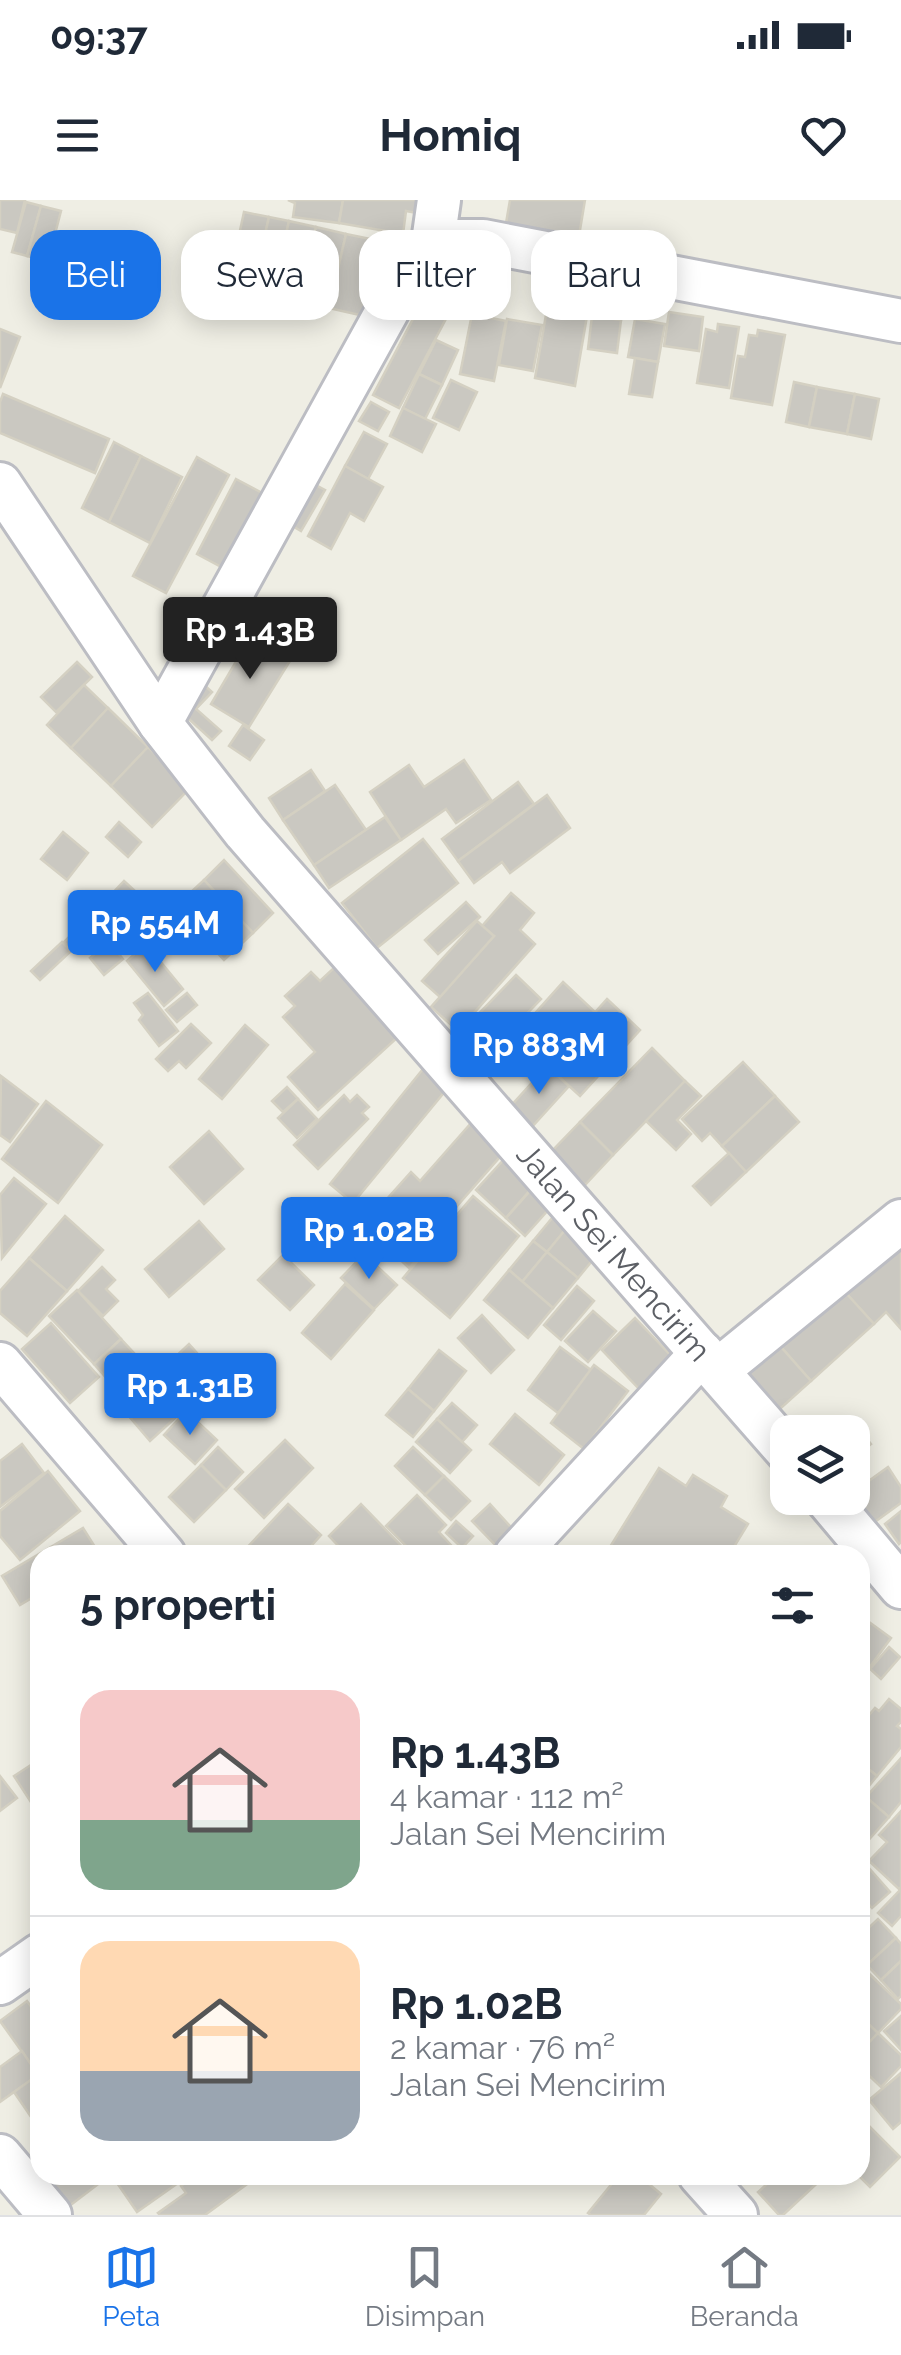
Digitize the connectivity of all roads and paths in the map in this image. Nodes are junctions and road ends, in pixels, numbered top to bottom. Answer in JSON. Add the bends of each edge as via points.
{"nodes":[{"id":1,"x":440,"y":200,"type":"edge"},
{"id":2,"x":435,"y":230,"type":"edge"},
{"id":3,"x":511,"y":246,"type":"edge"},
{"id":4,"x":382,"y":320,"type":"edge"},
{"id":5,"x":901,"y":321,"type":"edge"},
{"id":6,"x":0,"y":484,"type":"edge"},
{"id":7,"x":160,"y":723,"type":"junction"},
{"id":8,"x":901,"y":1221,"type":"edge"},
{"id":9,"x":710,"y":1362,"type":"junction"},
{"id":10,"x":0,"y":1364,"type":"edge"},
{"id":11,"x":770,"y":1431,"type":"edge"},
{"id":12,"x":840,"y":1515,"type":"edge"},
{"id":13,"x":155,"y":1545,"type":"edge"},
{"id":14,"x":526,"y":1545,"type":"edge"},
{"id":15,"x":866,"y":1545,"type":"edge"},
{"id":16,"x":870,"y":1550,"type":"edge"},
{"id":17,"x":901,"y":1587,"type":"edge"},
{"id":18,"x":30,"y":1962,"type":"edge"},
{"id":19,"x":0,"y":1983,"type":"edge"},
{"id":20,"x":0,"y":2156,"type":"edge"},
{"id":21,"x":709,"y":2185,"type":"edge"},
{"id":22,"x":50,"y":2215,"type":"edge"},
{"id":23,"x":736,"y":2215,"type":"edge"}],
"edges":[{"from":1,"to":2,"type":"street"},
{"from":3,"to":5,"type":"street"},
{"from":4,"to":7,"type":"street"},
{"from":6,"to":7,"type":"street","name":"Jalan Sei Mencirim"},
{"from":7,"to":9,"type":"street","name":"Jalan Sei Mencirim","via":[[245,832]]},
{"from":8,"to":9,"type":"street"},
{"from":9,"to":11,"type":"street","name":"Jalan Sei Mencirim"},
{"from":9,"to":14,"type":"street"},
{"from":10,"to":13,"type":"street"},
{"from":12,"to":15,"type":"street"},
{"from":16,"to":17,"type":"street"},
{"from":18,"to":19,"type":"street"},
{"from":20,"to":22,"type":"street"},
{"from":21,"to":23,"type":"street"}]}
